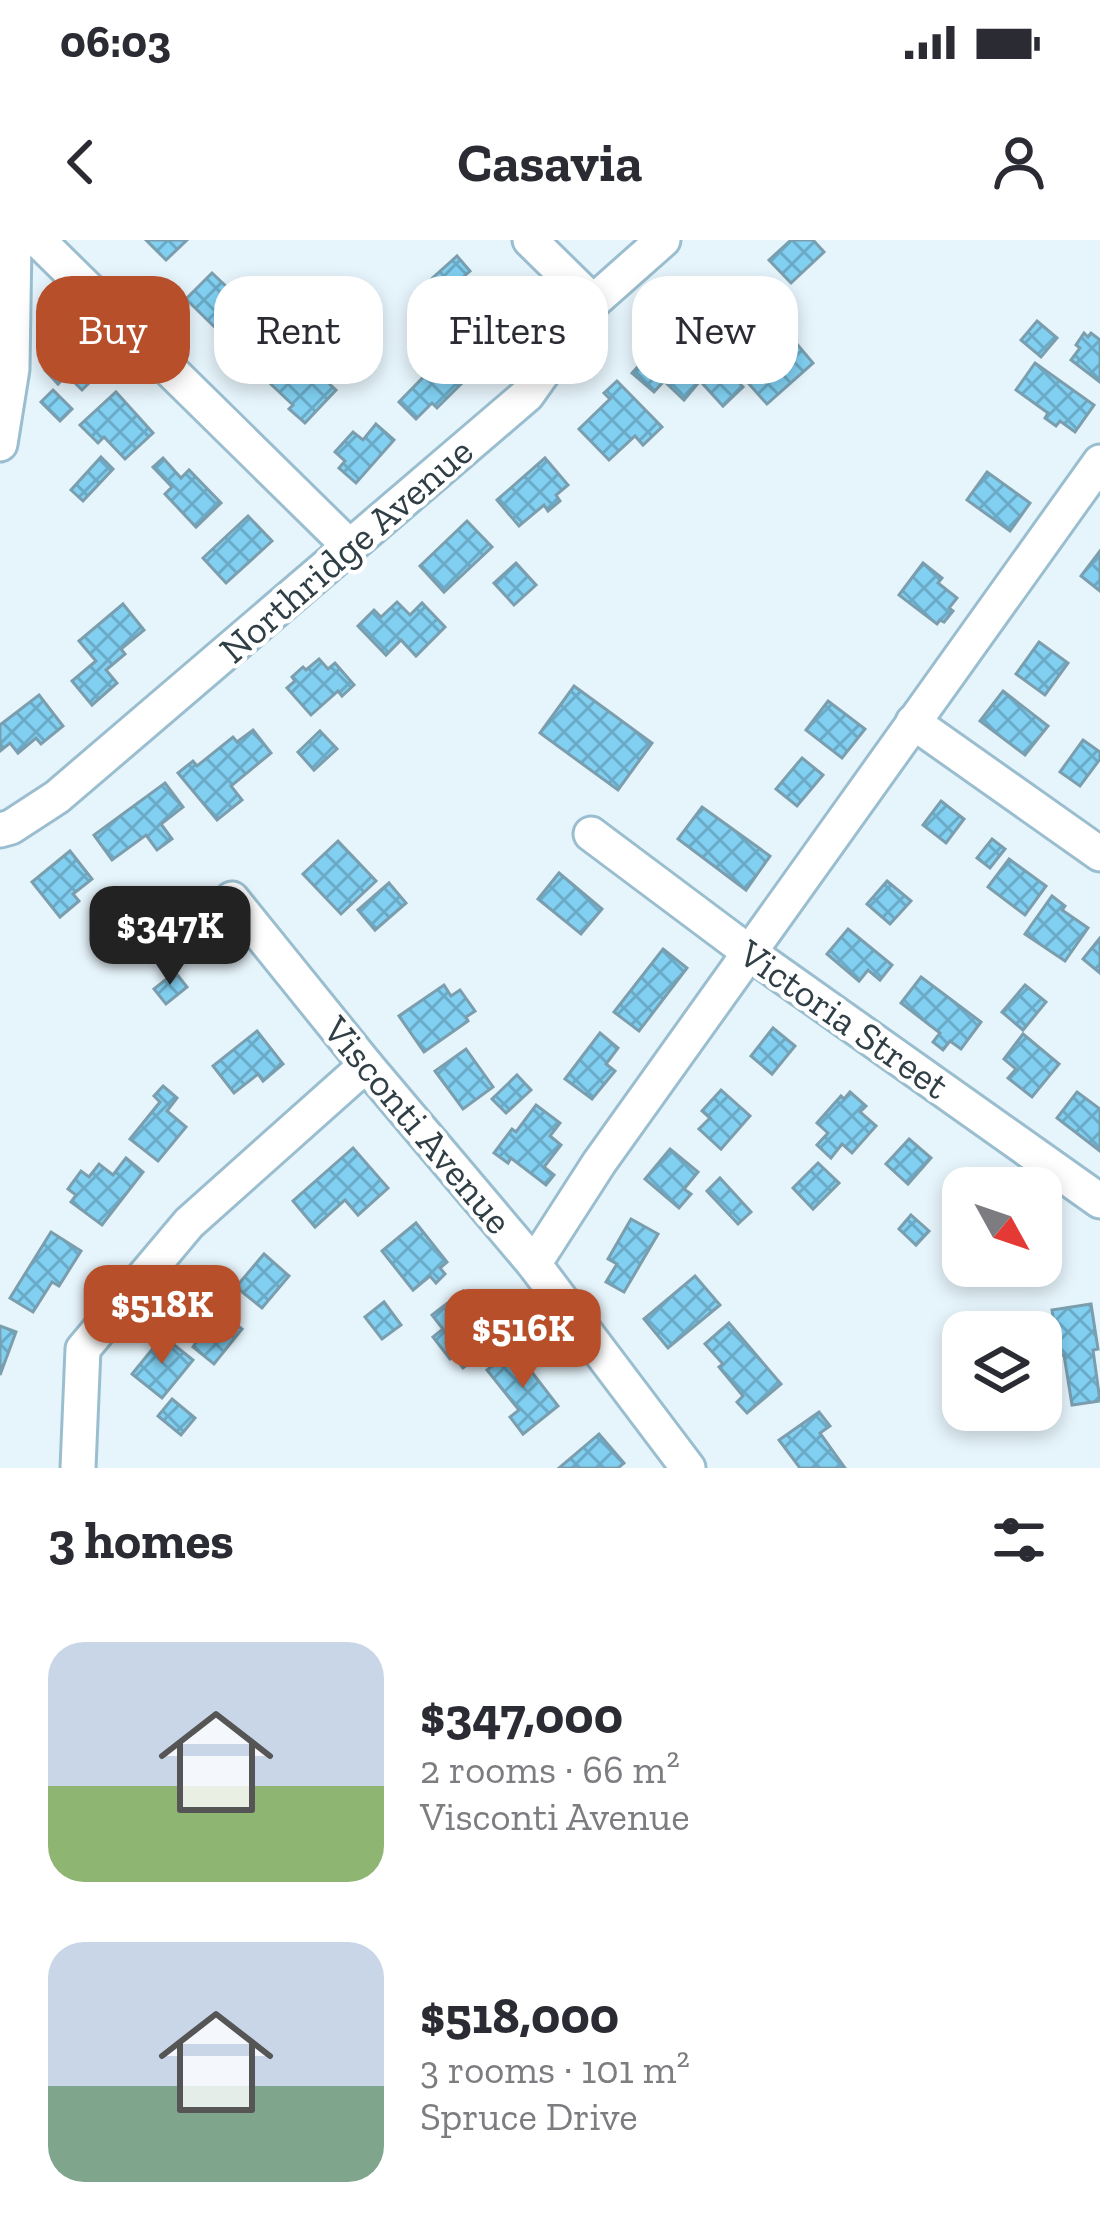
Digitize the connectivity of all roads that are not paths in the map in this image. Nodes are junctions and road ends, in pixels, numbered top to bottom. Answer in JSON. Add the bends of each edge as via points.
{"nodes":[{"id":1,"x":14,"y":240,"type":"edge"},
{"id":2,"x":38,"y":240,"type":"edge"},
{"id":3,"x":530,"y":240,"type":"edge"},
{"id":4,"x":663,"y":240,"type":"edge"},
{"id":5,"x":567,"y":276,"type":"edge"},
{"id":6,"x":608,"y":289,"type":"edge"},
{"id":7,"x":535,"y":384,"type":"edge"},
{"id":8,"x":0,"y":444,"type":"edge"},
{"id":9,"x":1094,"y":484,"type":"edge"},
{"id":10,"x":350,"y":547,"type":"junction"},
{"id":11,"x":913,"y":722,"type":"junction"},
{"id":12,"x":0,"y":830,"type":"edge"},
{"id":13,"x":591,"y":834,"type":"dead end"},
{"id":14,"x":1100,"y":854,"type":"edge"},
{"id":15,"x":232,"y":899,"type":"dead end"},
{"id":16,"x":750,"y":953,"type":"junction"},
{"id":17,"x":366,"y":1065,"type":"junction"},
{"id":18,"x":1100,"y":1201,"type":"edge"},
{"id":19,"x":534,"y":1264,"type":"junction"},
{"id":20,"x":78,"y":1468,"type":"edge"},
{"id":21,"x":688,"y":1468,"type":"edge"}],
"edges":[{"from":1,"to":8,"type":"street","via":[[12,369]]},
{"from":2,"to":10,"type":"street"},
{"from":3,"to":5,"type":"street"},
{"from":4,"to":6,"type":"street","name":"Northridge Avenue"},
{"from":7,"to":10,"type":"street","name":"Northridge Avenue"},
{"from":9,"to":11,"type":"street"},
{"from":10,"to":12,"type":"street","name":"Northridge Avenue","via":[[57,797]]},
{"from":11,"to":14,"type":"street"},
{"from":11,"to":16,"type":"street"},
{"from":13,"to":16,"type":"street","name":"Victoria Street"},
{"from":15,"to":17,"type":"street","name":"Visconti Avenue"},
{"from":16,"to":18,"type":"street","name":"Victoria Street"},
{"from":16,"to":19,"type":"street"},
{"from":17,"to":19,"type":"street","name":"Visconti Avenue"},
{"from":17,"to":20,"type":"street","via":[[189,1223],[83,1349]]},
{"from":19,"to":21,"type":"street","name":"Visconti Avenue"}]}
